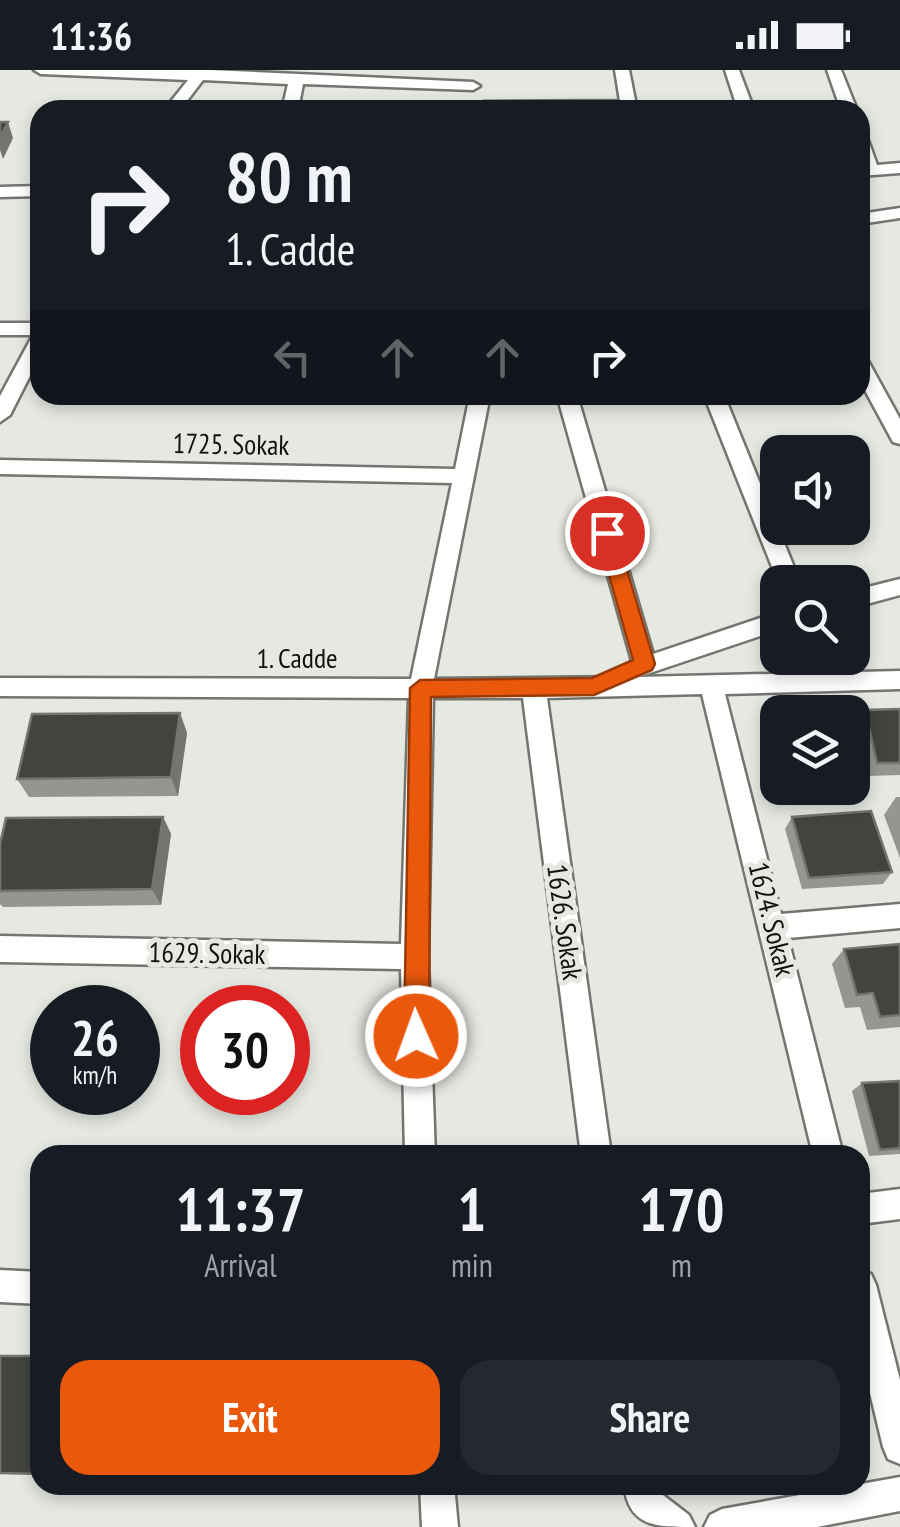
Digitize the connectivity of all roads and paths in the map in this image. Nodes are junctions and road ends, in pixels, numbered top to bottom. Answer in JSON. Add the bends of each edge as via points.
{"nodes":[{"id":1,"x":41,"y":70,"type":"edge"},
{"id":2,"x":466,"y":70,"type":"edge"},
{"id":3,"x":622,"y":70,"type":"edge"},
{"id":4,"x":732,"y":70,"type":"edge"},
{"id":5,"x":834,"y":70,"type":"edge"},
{"id":6,"x":200,"y":74,"type":"edge"},
{"id":7,"x":296,"y":82,"type":"junction"},
{"id":8,"x":473,"y":86,"type":"junction"},
{"id":9,"x":180,"y":100,"type":"edge"},
{"id":10,"x":292,"y":100,"type":"edge"},
{"id":11,"x":479,"y":100,"type":"edge"},
{"id":12,"x":627,"y":100,"type":"edge"},
{"id":13,"x":742,"y":100,"type":"edge"},
{"id":14,"x":845,"y":100,"type":"edge"},
{"id":15,"x":900,"y":168,"type":"edge"},
{"id":16,"x":870,"y":171,"type":"edge"},
{"id":17,"x":30,"y":191,"type":"edge"},
{"id":18,"x":0,"y":192,"type":"edge"},
{"id":19,"x":900,"y":212,"type":"edge"},
{"id":20,"x":870,"y":216,"type":"edge"},
{"id":21,"x":0,"y":329,"type":"edge"},
{"id":22,"x":30,"y":329,"type":"edge"},
{"id":23,"x":30,"y":357,"type":"edge"},
{"id":24,"x":870,"y":382,"type":"edge"},
{"id":25,"x":478,"y":405,"type":"edge"},
{"id":26,"x":569,"y":405,"type":"edge"},
{"id":27,"x":718,"y":405,"type":"edge"},
{"id":28,"x":0,"y":415,"type":"edge"},
{"id":29,"x":900,"y":437,"type":"edge"},
{"id":30,"x":0,"y":467,"type":"edge"},
{"id":31,"x":461,"y":476,"type":"junction"},
{"id":32,"x":782,"y":565,"type":"edge"},
{"id":33,"x":900,"y":587,"type":"edge"},
{"id":34,"x":870,"y":595,"type":"edge"},
{"id":35,"x":760,"y":627,"type":"edge"},
{"id":36,"x":644,"y":664,"type":"junction"},
{"id":37,"x":900,"y":680,"type":"edge"},
{"id":38,"x":711,"y":684,"type":"junction"},
{"id":39,"x":0,"y":686,"type":"edge"},
{"id":40,"x":594,"y":686,"type":"junction"},
{"id":41,"x":420,"y":688,"type":"junction"},
{"id":42,"x":534,"y":689,"type":"junction"},
{"id":43,"x":900,"y":916,"type":"edge"},
{"id":44,"x":774,"y":926,"type":"junction"},
{"id":45,"x":0,"y":949,"type":"edge"},
{"id":46,"x":414,"y":957,"type":"junction"},
{"id":47,"x":420,"y":1145,"type":"edge"},
{"id":48,"x":595,"y":1145,"type":"edge"},
{"id":49,"x":826,"y":1145,"type":"edge"},
{"id":50,"x":900,"y":1204,"type":"edge"},
{"id":51,"x":870,"y":1207,"type":"edge"},
{"id":52,"x":0,"y":1286,"type":"edge"},
{"id":53,"x":30,"y":1288,"type":"edge"},
{"id":54,"x":870,"y":1326,"type":"edge"},
{"id":55,"x":900,"y":1447,"type":"edge"},
{"id":56,"x":900,"y":1494,"type":"edge"},
{"id":57,"x":438,"y":1495,"type":"edge"},
{"id":58,"x":642,"y":1495,"type":"edge"},
{"id":59,"x":440,"y":1527,"type":"edge"},
{"id":60,"x":677,"y":1527,"type":"edge"},
{"id":61,"x":722,"y":1527,"type":"edge"}],
"edges":[{"from":1,"to":6,"type":"street"},
{"from":2,"to":8,"type":"street"},
{"from":3,"to":12,"type":"street"},
{"from":4,"to":13,"type":"street"},
{"from":5,"to":14,"type":"street"},
{"from":6,"to":7,"type":"street"},
{"from":6,"to":9,"type":"street"},
{"from":7,"to":8,"type":"street"},
{"from":7,"to":10,"type":"street"},
{"from":8,"to":11,"type":"street"},
{"from":15,"to":16,"type":"street"},
{"from":17,"to":18,"type":"street"},
{"from":19,"to":20,"type":"street"},
{"from":21,"to":22,"type":"street"},
{"from":23,"to":28,"type":"street"},
{"from":24,"to":29,"type":"street"},
{"from":25,"to":31,"type":"street"},
{"from":26,"to":36,"type":"street"},
{"from":27,"to":32,"type":"street"},
{"from":30,"to":31,"type":"street","name":"1725. Sokak"},
{"from":31,"to":41,"type":"street"},
{"from":33,"to":34,"type":"street"},
{"from":35,"to":36,"type":"street","name":"1. Cadde"},
{"from":36,"to":40,"type":"street","name":"1. Cadde"},
{"from":37,"to":38,"type":"street","name":"1. Cadde"},
{"from":38,"to":40,"type":"street","name":"1. Cadde"},
{"from":38,"to":44,"type":"street","name":"1624. Sokak"},
{"from":39,"to":41,"type":"street","name":"1. Cadde"},
{"from":40,"to":42,"type":"street","name":"1. Cadde"},
{"from":41,"to":42,"type":"street","name":"1. Cadde"},
{"from":41,"to":46,"type":"street"},
{"from":42,"to":48,"type":"street","name":"1626. Sokak"},
{"from":43,"to":44,"type":"street"},
{"from":44,"to":49,"type":"street","name":"1624. Sokak"},
{"from":45,"to":46,"type":"street","name":"1629. Sokak"},
{"from":46,"to":47,"type":"street"},
{"from":50,"to":51,"type":"street"},
{"from":52,"to":53,"type":"street"},
{"from":54,"to":55,"type":"street"},
{"from":56,"to":61,"type":"street"},
{"from":57,"to":59,"type":"street"},
{"from":58,"to":60,"type":"street"}]}
